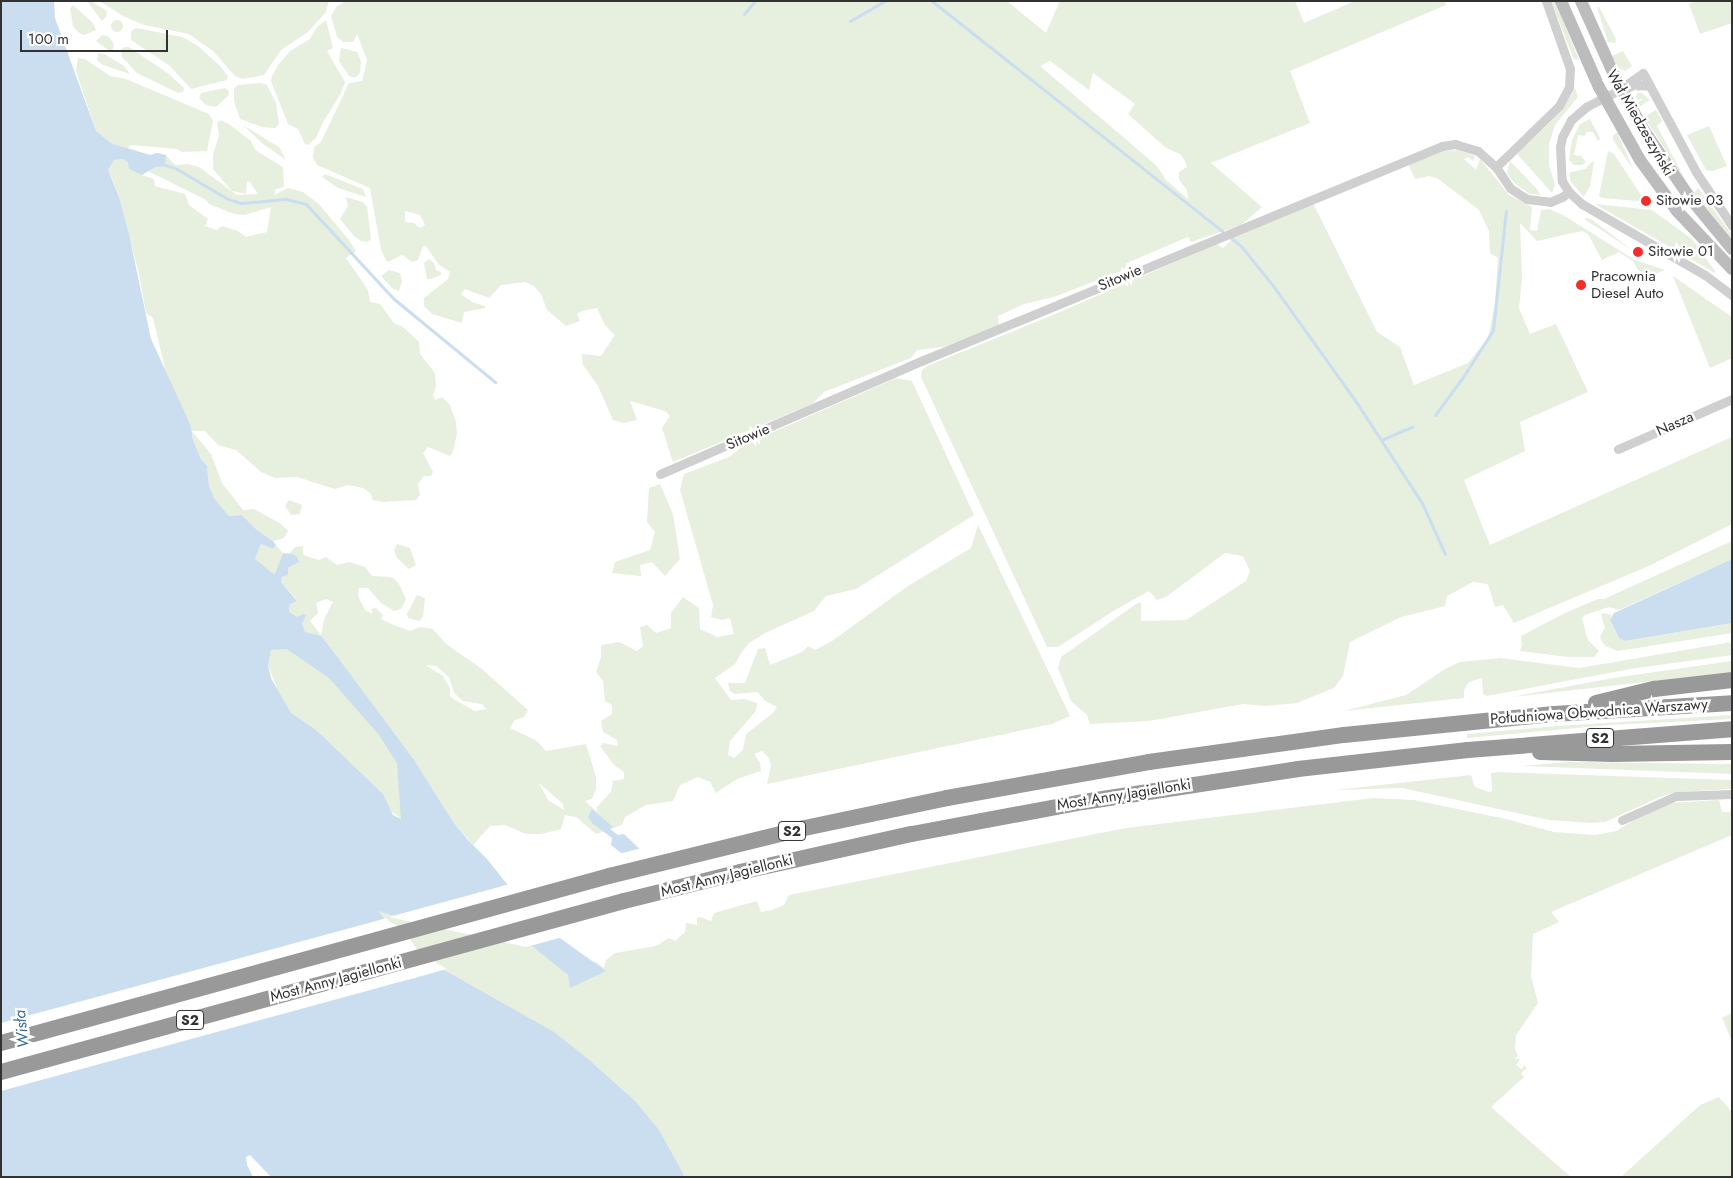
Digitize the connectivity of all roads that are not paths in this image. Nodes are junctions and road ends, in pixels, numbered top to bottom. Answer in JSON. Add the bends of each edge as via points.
{"nodes":[{"id":1,"x":1546,"y":1,"type":"edge"},
{"id":2,"x":1561,"y":1,"type":"edge"},
{"id":3,"x":1581,"y":1,"type":"edge"},
{"id":4,"x":1650,"y":86,"type":"junction"},
{"id":5,"x":1621,"y":89,"type":"junction"},
{"id":6,"x":1605,"y":98,"type":"junction"},
{"id":7,"x":1496,"y":167,"type":"junction"},
{"id":8,"x":1569,"y":192,"type":"junction"},
{"id":9,"x":1732,"y":226,"type":"edge"},
{"id":10,"x":1732,"y":249,"type":"edge"},
{"id":11,"x":1732,"y":269,"type":"edge"},
{"id":12,"x":1732,"y":295,"type":"edge"},
{"id":13,"x":1732,"y":399,"type":"edge"},
{"id":14,"x":1618,"y":449,"type":"dead end"},
{"id":15,"x":660,"y":474,"type":"dead end"},
{"id":16,"x":1732,"y":680,"type":"edge"},
{"id":17,"x":1732,"y":703,"type":"edge"},
{"id":18,"x":1554,"y":714,"type":"junction"},
{"id":19,"x":1466,"y":722,"type":"joint"},
{"id":20,"x":1732,"y":729,"type":"edge"},
{"id":21,"x":1468,"y":750,"type":"junction"},
{"id":22,"x":1732,"y":752,"type":"edge"},
{"id":23,"x":1732,"y":794,"type":"edge"},
{"id":24,"x":1622,"y":820,"type":"dead end"},
{"id":25,"x":1,"y":1043,"type":"edge"},
{"id":26,"x":1,"y":1072,"type":"edge"}],
"edges":[{"from":1,"to":7,"type":"street","via":[[1569,65],[1569,87],[1560,106]]},
{"from":2,"to":6,"type":"main road","name":"Wał Miedzeszyński"},
{"from":3,"to":5,"type":"main road","name":"Wał Miedzeszyński"},
{"from":4,"to":5,"type":"street"},
{"from":4,"to":5,"type":"street","via":[[1643,73]]},
{"from":4,"to":9,"type":"street","via":[[1696,172]]},
{"from":5,"to":6,"type":"street"},
{"from":5,"to":10,"type":"main road","name":"Wał Miedzeszyński","via":[[1672,174]]},
{"from":6,"to":8,"type":"street","via":[[1576,116],[1562,137],[1560,175]]},
{"from":6,"to":11,"type":"main road","name":"Wał Miedzeszyński","via":[[1632,147],[1668,200]]},
{"from":7,"to":8,"type":"street","name":"Sitowie","via":[[1510,188],[1527,199],[1550,202]]},
{"from":7,"to":15,"type":"street","name":"Sitowie","via":[[1487,157],[1466,146],[1442,146],[1428,150],[909,366]]},
{"from":8,"to":12,"type":"street","via":[[1582,204],[1705,275]]},
{"from":13,"to":14,"type":"street","name":"Nasza"},
{"from":16,"to":18,"type":"highway","via":[[1654,689]]},
{"from":17,"to":18,"type":"highway","name":"Południowa Obwodnica Warszawy","number":"S2"},
{"from":18,"to":19,"type":"highway","name":"Południowa Obwodnica Warszawy","number":"S2"},
{"from":19,"to":25,"type":"highway","name":"Most Anny Jagiellonki","number":"S2","via":[[1158,761],[868,814],[609,876]]},
{"from":20,"to":21,"type":"highway","name":"Południowa Obwodnica Warszawy","number":"S2"},
{"from":21,"to":22,"type":"highway","via":[[1613,754]]},
{"from":21,"to":26,"type":"highway","name":"Most Anny Jagiellonki","number":"S2","via":[[1150,790],[842,848],[633,899]]},
{"from":23,"to":24,"type":"street","via":[[1676,796]]}]}
